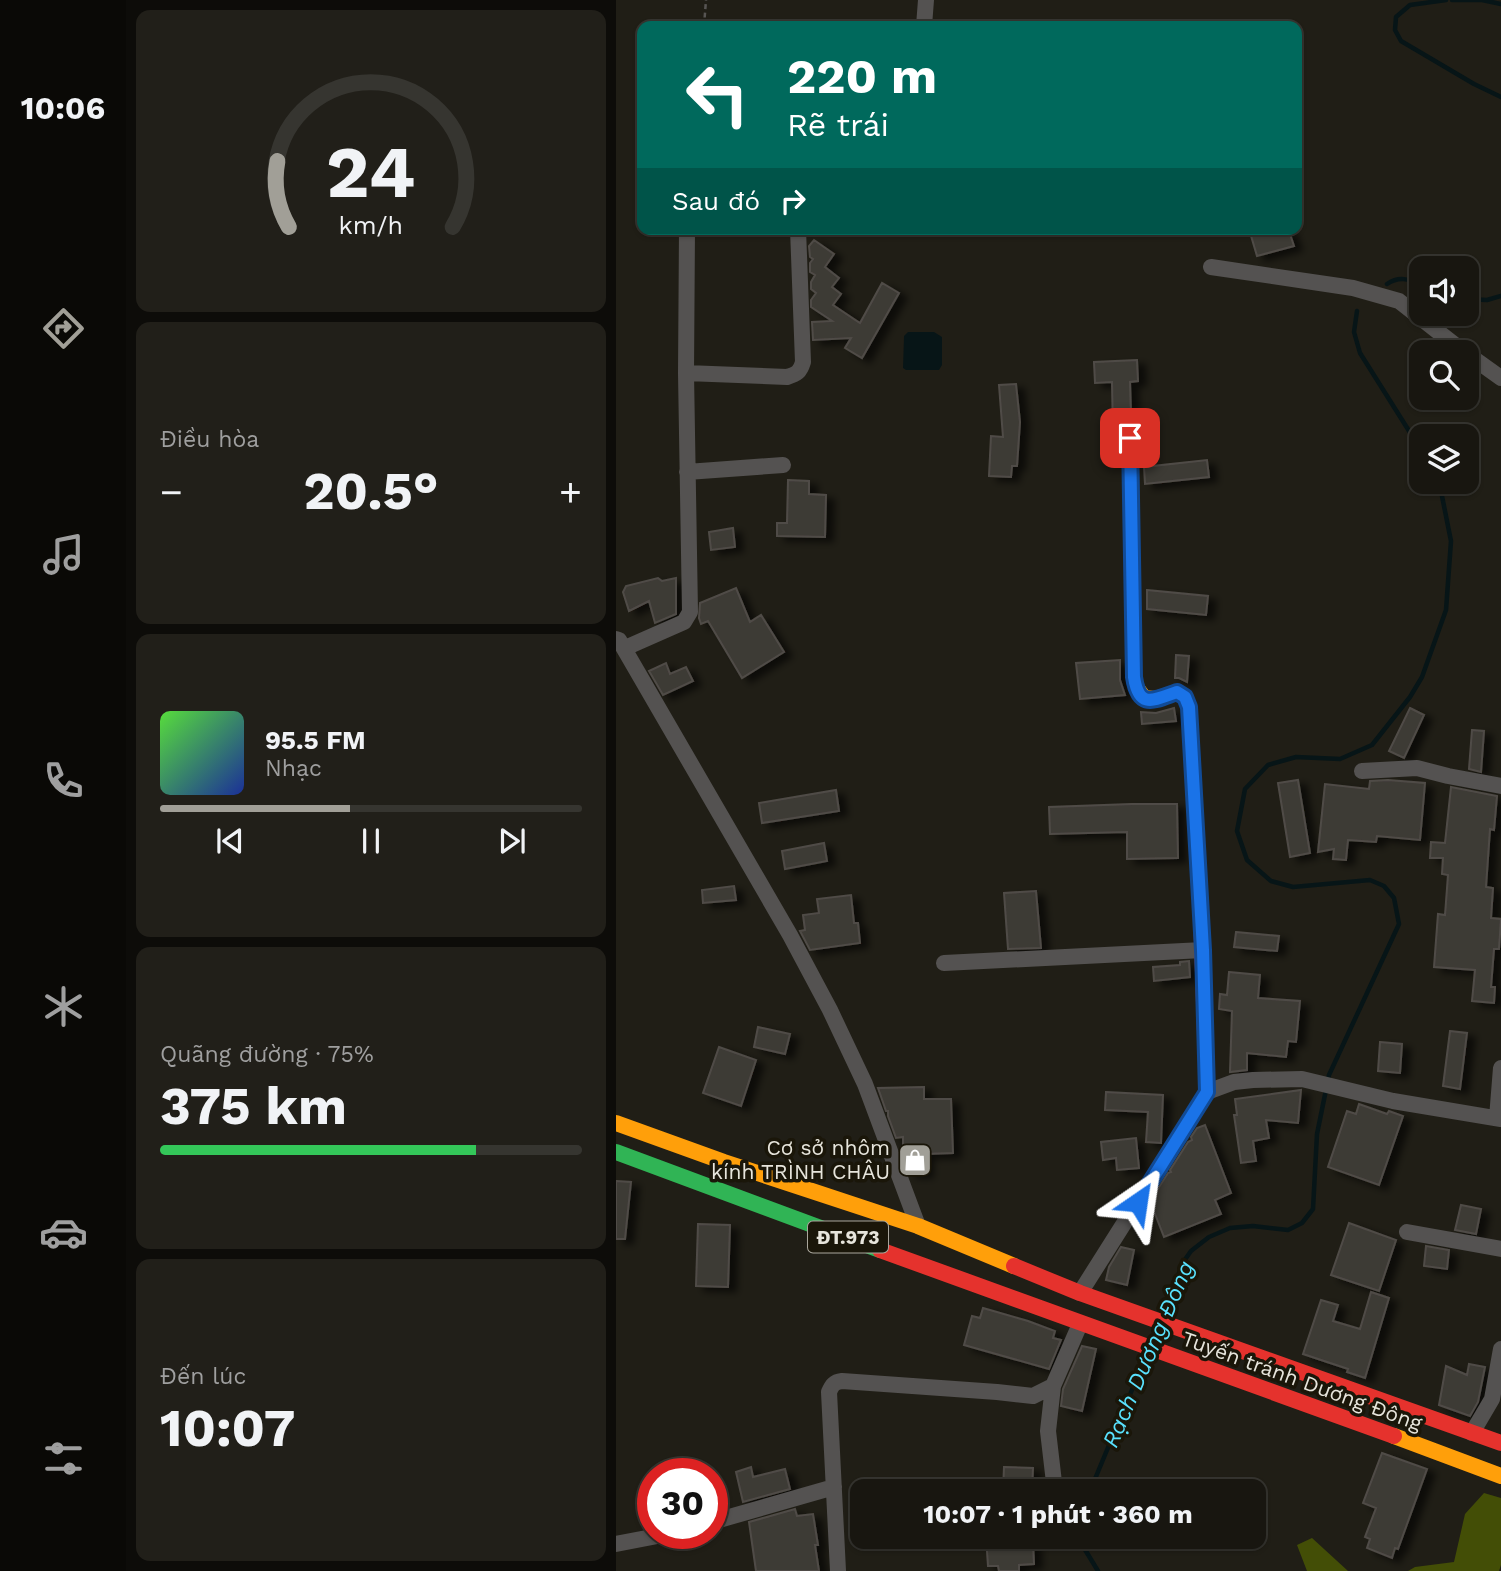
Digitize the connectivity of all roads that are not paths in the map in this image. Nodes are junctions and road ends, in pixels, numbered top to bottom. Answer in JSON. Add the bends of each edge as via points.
{"nodes":[{"id":1,"x":926,"y":0,"type":"edge"},
{"id":2,"x":924,"y":21,"type":"edge"},
{"id":3,"x":687,"y":235,"type":"edge"},
{"id":4,"x":798,"y":235,"type":"edge"},
{"id":5,"x":1211,"y":267,"type":"dead end"},
{"id":6,"x":1449,"y":340,"type":"edge"},
{"id":7,"x":1479,"y":362,"type":"edge"},
{"id":8,"x":686,"y":373,"type":"junction"},
{"id":9,"x":1501,"y":378,"type":"edge"},
{"id":10,"x":1130,"y":438,"type":"dead end"},
{"id":11,"x":783,"y":464,"type":"dead end"},
{"id":12,"x":687,"y":472,"type":"junction"},
{"id":13,"x":620,"y":643,"type":"edge"},
{"id":14,"x":1362,"y":771,"type":"dead end"},
{"id":15,"x":1501,"y":786,"type":"edge"},
{"id":16,"x":1203,"y":950,"type":"junction"},
{"id":17,"x":944,"y":963,"type":"dead end"},
{"id":18,"x":1501,"y":1069,"type":"edge"},
{"id":19,"x":1207,"y":1092,"type":"junction"},
{"id":20,"x":1499,"y":1119,"type":"edge"},
{"id":21,"x":616,"y":1123,"type":"edge"},
{"id":22,"x":616,"y":1152,"type":"edge"},
{"id":23,"x":724,"y":1162,"type":"junction"},
{"id":24,"x":714,"y":1187,"type":"junction"},
{"id":25,"x":918,"y":1226,"type":"junction"},
{"id":26,"x":1407,"y":1232,"type":"dead end"},
{"id":27,"x":1501,"y":1249,"type":"edge"},
{"id":28,"x":1080,"y":1293,"type":"junction"},
{"id":29,"x":1080,"y":1324,"type":"junction"},
{"id":30,"x":1501,"y":1349,"type":"edge"},
{"id":31,"x":1053,"y":1386,"type":"junction"},
{"id":32,"x":1472,"y":1433,"type":"junction"},
{"id":33,"x":1501,"y":1443,"type":"edge"},
{"id":34,"x":1501,"y":1476,"type":"edge"},
{"id":35,"x":1054,"y":1479,"type":"edge"},
{"id":36,"x":834,"y":1487,"type":"junction"},
{"id":37,"x":728,"y":1517,"type":"edge"},
{"id":38,"x":637,"y":1540,"type":"edge"},
{"id":39,"x":616,"y":1544,"type":"edge"},
{"id":40,"x":838,"y":1571,"type":"edge"}],
"edges":[{"from":1,"to":2,"type":"street"},
{"from":3,"to":8,"type":"street"},
{"from":4,"to":8,"type":"street","via":[[803,362],[797,374]]},
{"from":5,"to":6,"type":"street","via":[[1376,294],[1399,302]]},
{"from":7,"to":9,"type":"street"},
{"from":8,"to":12,"type":"street"},
{"from":10,"to":16,"type":"main road","via":[[1136,690],[1145,700],[1177,692],[1189,707]]},
{"from":11,"to":12,"type":"street"},
{"from":12,"to":13,"type":"street","via":[[690,612],[684,622]]},
{"from":13,"to":25,"type":"street","via":[[830,1010],[865,1084]]},
{"from":14,"to":15,"type":"street","via":[[1417,768]]},
{"from":16,"to":17,"type":"street"},
{"from":16,"to":19,"type":"main road"},
{"from":18,"to":20,"type":"street"},
{"from":19,"to":20,"type":"street","via":[[1234,1082],[1302,1079]]},
{"from":19,"to":28,"type":"street"},
{"from":21,"to":23,"type":"main road","name":"Tuyến tránh Dương Đông","number":"ĐT.973"},
{"from":22,"to":24,"type":"main road","name":"Tuyến tránh Dương Đông","number":"ĐT.973"},
{"from":23,"to":24,"type":"main road"},
{"from":23,"to":25,"type":"main road","name":"Tuyến tránh Dương Đông","number":"ĐT.973"},
{"from":24,"to":29,"type":"main road","name":"Tuyến tránh Dương Đông","number":"ĐT.973"},
{"from":25,"to":28,"type":"main road","name":"Tuyến tránh Dương Đông","number":"ĐT.973"},
{"from":26,"to":27,"type":"street"},
{"from":28,"to":32,"type":"main road","name":"Tuyến tránh Dương Đông","number":"ĐT.973"},
{"from":29,"to":31,"type":"street"},
{"from":29,"to":34,"type":"main road","name":"Tuyến tránh Dương Đông","number":"ĐT.973"},
{"from":30,"to":32,"type":"street","via":[[1492,1399]]},
{"from":31,"to":35,"type":"street","via":[[1048,1431]]},
{"from":31,"to":36,"type":"street","via":[[1033,1396],[836,1381],[829,1392]]},
{"from":32,"to":33,"type":"main road","name":"Tuyến tránh Dương Đông","number":"ĐT.973"},
{"from":36,"to":37,"type":"street"},
{"from":36,"to":40,"type":"street"},
{"from":38,"to":39,"type":"street"}]}
